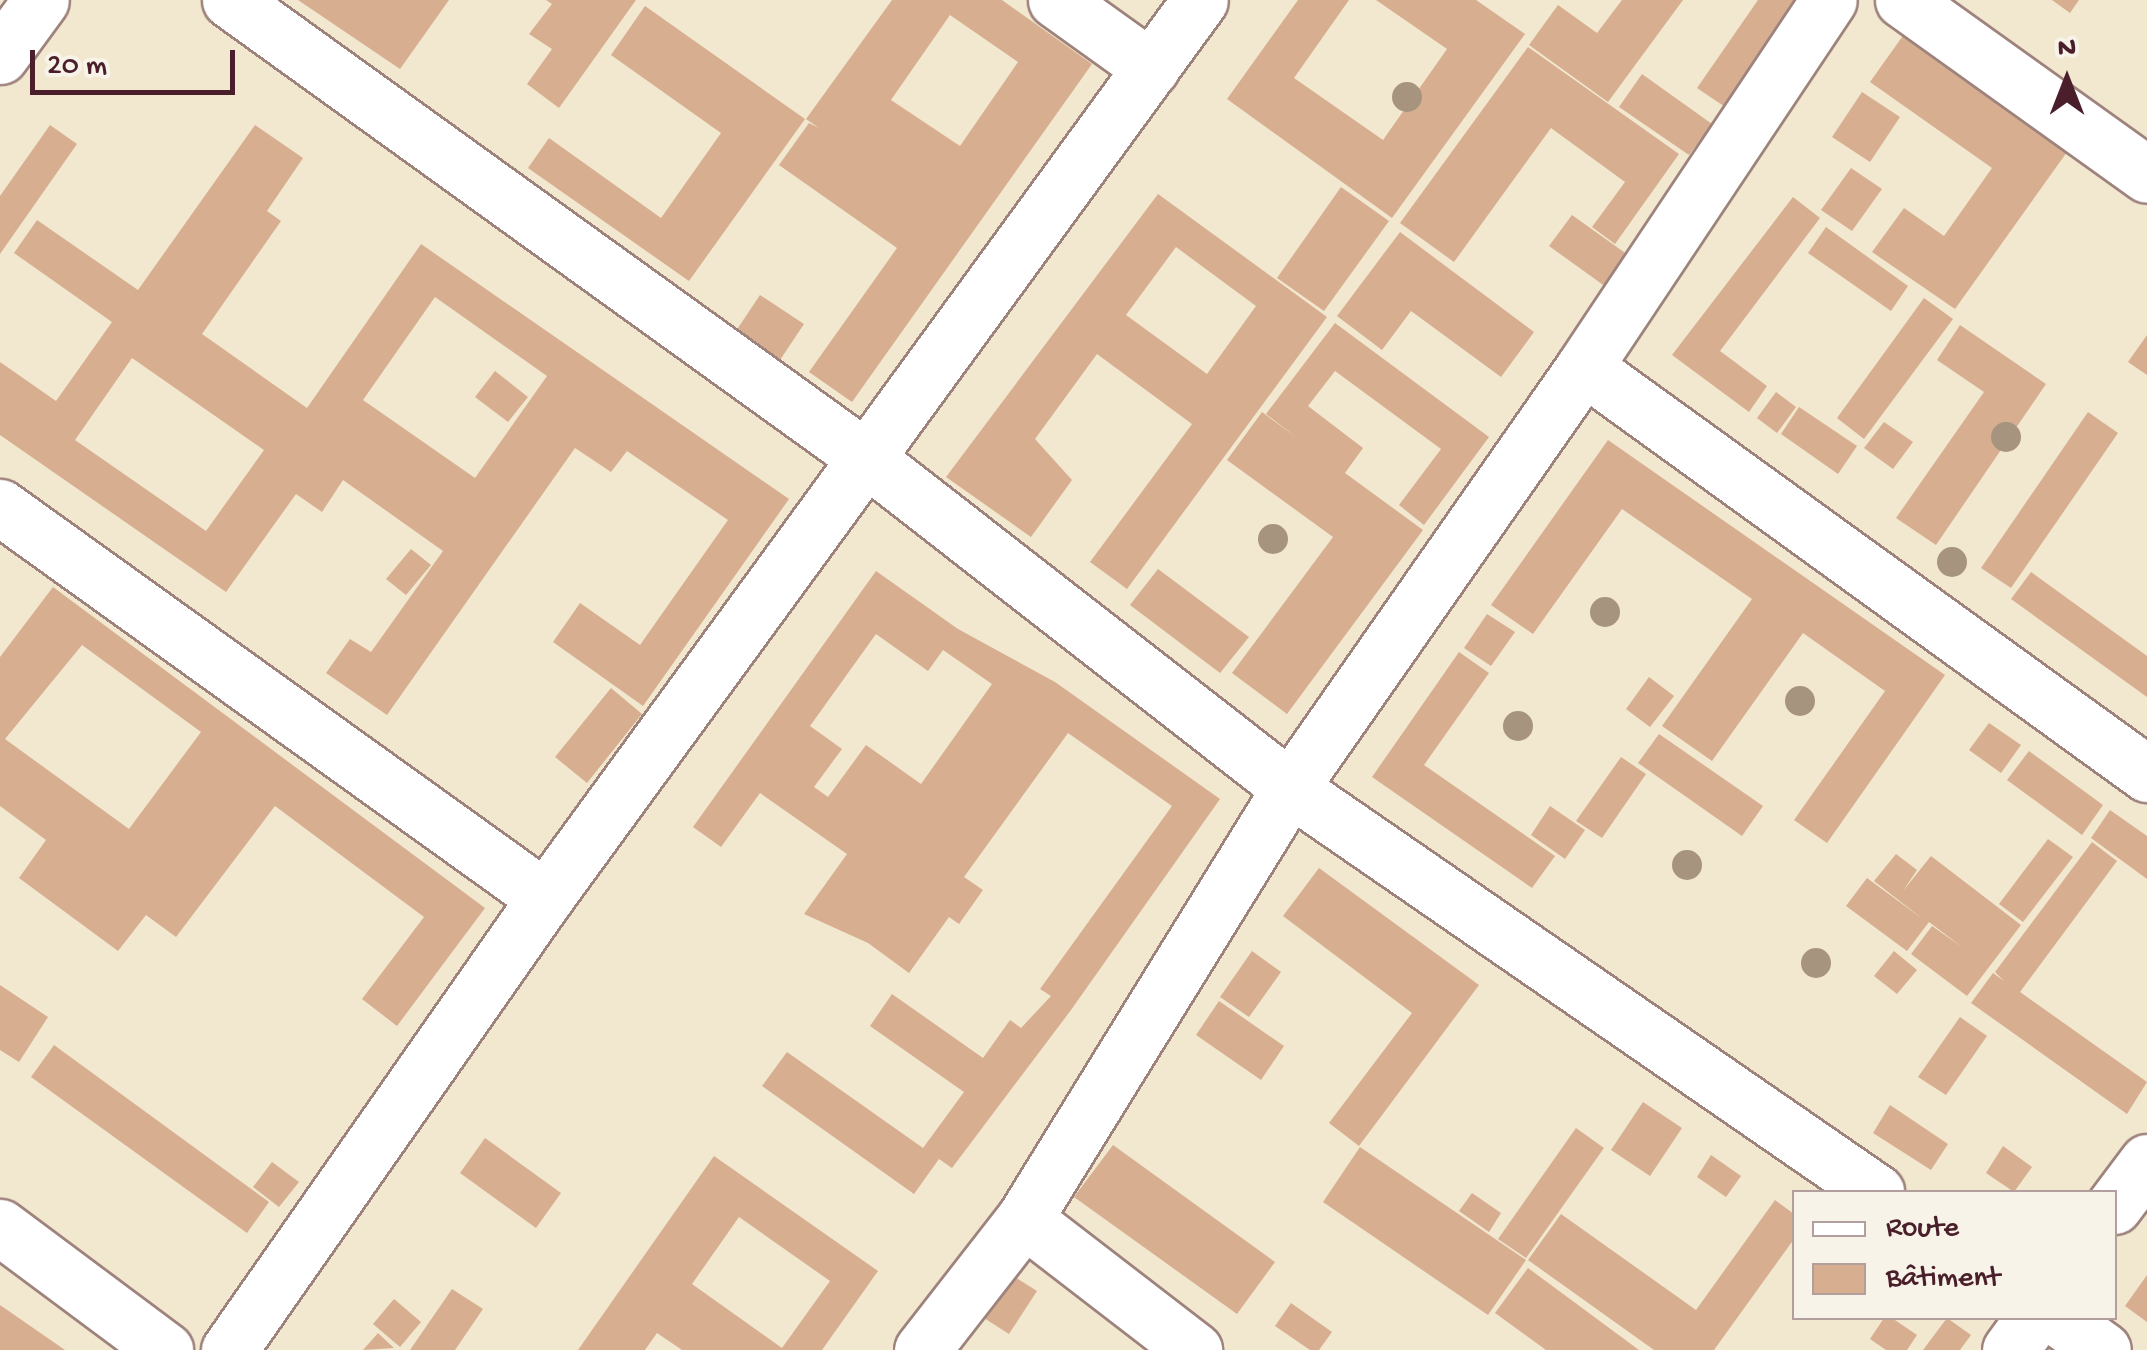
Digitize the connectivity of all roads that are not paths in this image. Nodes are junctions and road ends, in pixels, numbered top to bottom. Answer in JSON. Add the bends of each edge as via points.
{"nodes":[{"id":1,"x":41,"y":0,"type":"edge"},
{"id":2,"x":230,"y":0,"type":"edge"},
{"id":3,"x":1056,"y":0,"type":"edge"},
{"id":4,"x":1200,"y":0,"type":"edge"},
{"id":5,"x":1830,"y":0,"type":"edge"},
{"id":6,"x":1903,"y":0,"type":"edge"},
{"id":7,"x":0,"y":56,"type":"edge"},
{"id":8,"x":1150,"y":68,"type":"junction"},
{"id":9,"x":2147,"y":175,"type":"edge"},
{"id":10,"x":1584,"y":367,"type":"junction"},
{"id":11,"x":866,"y":458,"type":"junction"},
{"id":12,"x":0,"y":507,"type":"edge"},
{"id":13,"x":2147,"y":774,"type":"edge"},
{"id":14,"x":1290,"y":788,"type":"junction"},
{"id":15,"x":545,"y":898,"type":"junction"},
{"id":16,"x":2147,"y":1162,"type":"edge"},
{"id":17,"x":1873,"y":1190,"type":"edge"},
{"id":18,"x":2117,"y":1202,"type":"edge"},
{"id":19,"x":1024,"y":1218,"type":"junction"},
{"id":20,"x":0,"y":1226,"type":"edge"},
{"id":21,"x":2032,"y":1320,"type":"edge"},
{"id":22,"x":2061,"y":1320,"type":"edge"},
{"id":23,"x":165,"y":1350,"type":"edge"},
{"id":24,"x":230,"y":1350,"type":"edge"},
{"id":25,"x":922,"y":1350,"type":"edge"},
{"id":26,"x":1194,"y":1350,"type":"edge"},
{"id":27,"x":2010,"y":1350,"type":"edge"},
{"id":28,"x":2104,"y":1350,"type":"edge"}],
"edges":[{"from":1,"to":7,"type":"street"},
{"from":2,"to":11,"type":"street"},
{"from":3,"to":8,"type":"street"},
{"from":4,"to":8,"type":"street"},
{"from":5,"to":10,"type":"street"},
{"from":6,"to":9,"type":"street"},
{"from":8,"to":11,"type":"street"},
{"from":10,"to":13,"type":"street"},
{"from":10,"to":14,"type":"street"},
{"from":11,"to":14,"type":"street"},
{"from":11,"to":15,"type":"street"},
{"from":12,"to":15,"type":"street"},
{"from":14,"to":17,"type":"street"},
{"from":14,"to":19,"type":"street"},
{"from":15,"to":24,"type":"street"},
{"from":16,"to":18,"type":"street"},
{"from":19,"to":25,"type":"street"},
{"from":19,"to":26,"type":"street"},
{"from":20,"to":23,"type":"street"},
{"from":21,"to":27,"type":"street"},
{"from":22,"to":28,"type":"street"}]}
